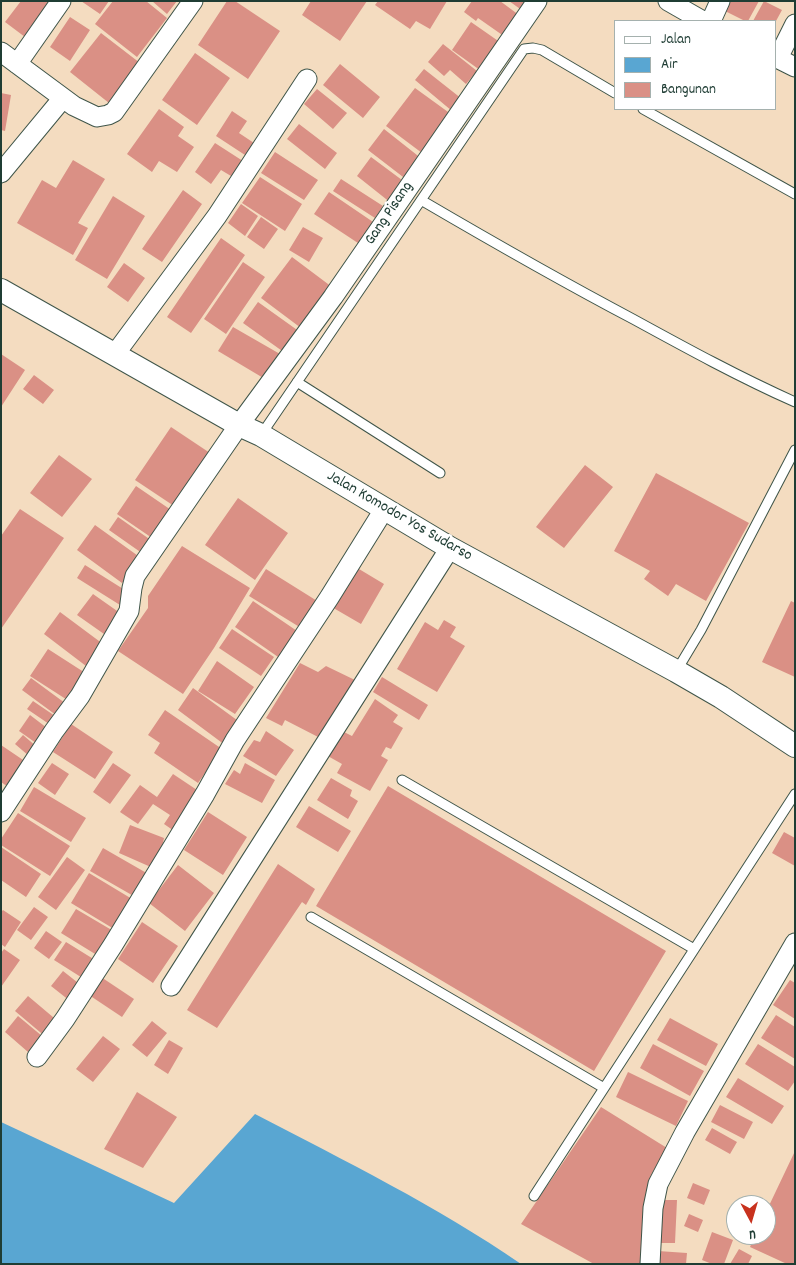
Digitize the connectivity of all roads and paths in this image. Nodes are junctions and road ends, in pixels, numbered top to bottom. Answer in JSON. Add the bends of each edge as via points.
{"nodes":[{"id":1,"x":61,"y":1,"type":"edge"},
{"id":2,"x":193,"y":1,"type":"edge"},
{"id":3,"x":537,"y":1,"type":"edge"},
{"id":4,"x":668,"y":1,"type":"edge"},
{"id":5,"x":720,"y":1,"type":"edge"},
{"id":6,"x":701,"y":20,"type":"edge"},
{"id":7,"x":710,"y":20,"type":"edge"},
{"id":8,"x":795,"y":24,"type":"edge"},
{"id":9,"x":1,"y":52,"type":"edge"},
{"id":10,"x":776,"y":58,"type":"edge"},
{"id":11,"x":17,"y":64,"type":"junction"},
{"id":12,"x":795,"y":67,"type":"edge"},
{"id":13,"x":307,"y":79,"type":"dead end"},
{"id":14,"x":614,"y":92,"type":"edge"},
{"id":15,"x":63,"y":98,"type":"junction"},
{"id":16,"x":645,"y":110,"type":"edge"},
{"id":17,"x":1,"y":173,"type":"edge"},
{"id":18,"x":795,"y":194,"type":"edge"},
{"id":19,"x":421,"y":200,"type":"junction"},
{"id":20,"x":1,"y":290,"type":"edge"},
{"id":21,"x":115,"y":354,"type":"junction"},
{"id":22,"x":297,"y":382,"type":"junction"},
{"id":23,"x":795,"y":402,"type":"edge"},
{"id":24,"x":239,"y":425,"type":"junction"},
{"id":25,"x":266,"y":427,"type":"junction"},
{"id":26,"x":795,"y":450,"type":"edge"},
{"id":27,"x":440,"y":473,"type":"dead end"},
{"id":28,"x":385,"y":508,"type":"junction"},
{"id":29,"x":450,"y":548,"type":"junction"},
{"id":30,"x":678,"y":668,"type":"junction"},
{"id":31,"x":795,"y":746,"type":"edge"},
{"id":32,"x":402,"y":780,"type":"dead end"},
{"id":33,"x":795,"y":794,"type":"edge"},
{"id":34,"x":1,"y":812,"type":"edge"},
{"id":35,"x":311,"y":917,"type":"dead end"},
{"id":36,"x":795,"y":943,"type":"edge"},
{"id":37,"x":694,"y":949,"type":"junction"},
{"id":38,"x":171,"y":986,"type":"dead end"},
{"id":39,"x":37,"y":1057,"type":"dead end"},
{"id":40,"x":604,"y":1088,"type":"junction"},
{"id":41,"x":534,"y":1196,"type":"dead end"},
{"id":42,"x":650,"y":1264,"type":"edge"}],
"edges":[{"from":1,"to":11,"type":"street"},
{"from":2,"to":15,"type":"street","via":[[114,112],[97,117]]},
{"from":3,"to":24,"type":"street","name":"Gang Pisang","via":[[333,298]]},
{"from":4,"to":6,"type":"street"},
{"from":5,"to":7,"type":"street"},
{"from":8,"to":10,"type":"street"},
{"from":9,"to":11,"type":"street"},
{"from":10,"to":12,"type":"street"},
{"from":11,"to":15,"type":"street"},
{"from":13,"to":21,"type":"street","via":[[217,216]]},
{"from":14,"to":19,"type":"lane","via":[[542,50],[524,49]]},
{"from":15,"to":17,"type":"street"},
{"from":16,"to":18,"type":"lane"},
{"from":19,"to":22,"type":"lane"},
{"from":19,"to":23,"type":"lane","via":[[642,324],[742,378]]},
{"from":20,"to":21,"type":"street","name":"Jalan Komodor Yos Sudarso"},
{"from":21,"to":24,"type":"street","name":"Jalan Komodor Yos Sudarso"},
{"from":22,"to":25,"type":"lane"},
{"from":22,"to":27,"type":"lane"},
{"from":24,"to":25,"type":"street","name":"Jalan Komodor Yos Sudarso"},
{"from":24,"to":34,"type":"street","name":"Gang Pisang","via":[[135,576],[129,611],[80,696]]},
{"from":25,"to":28,"type":"street","name":"Jalan Komodor Yos Sudarso"},
{"from":26,"to":30,"type":"lane"},
{"from":28,"to":29,"type":"street","name":"Jalan Komodor Yos Sudarso"},
{"from":28,"to":39,"type":"street","via":[[235,740],[112,945]]},
{"from":29,"to":30,"type":"street","name":"Jalan Komodor Yos Sudarso"},
{"from":29,"to":38,"type":"street"},
{"from":30,"to":31,"type":"street","name":"Jalan Komodor Yos Sudarso"},
{"from":32,"to":37,"type":"lane"},
{"from":33,"to":37,"type":"lane"},
{"from":35,"to":40,"type":"lane"},
{"from":36,"to":42,"type":"street","via":[[658,1184]]},
{"from":37,"to":40,"type":"lane"},
{"from":40,"to":41,"type":"lane"}]}
